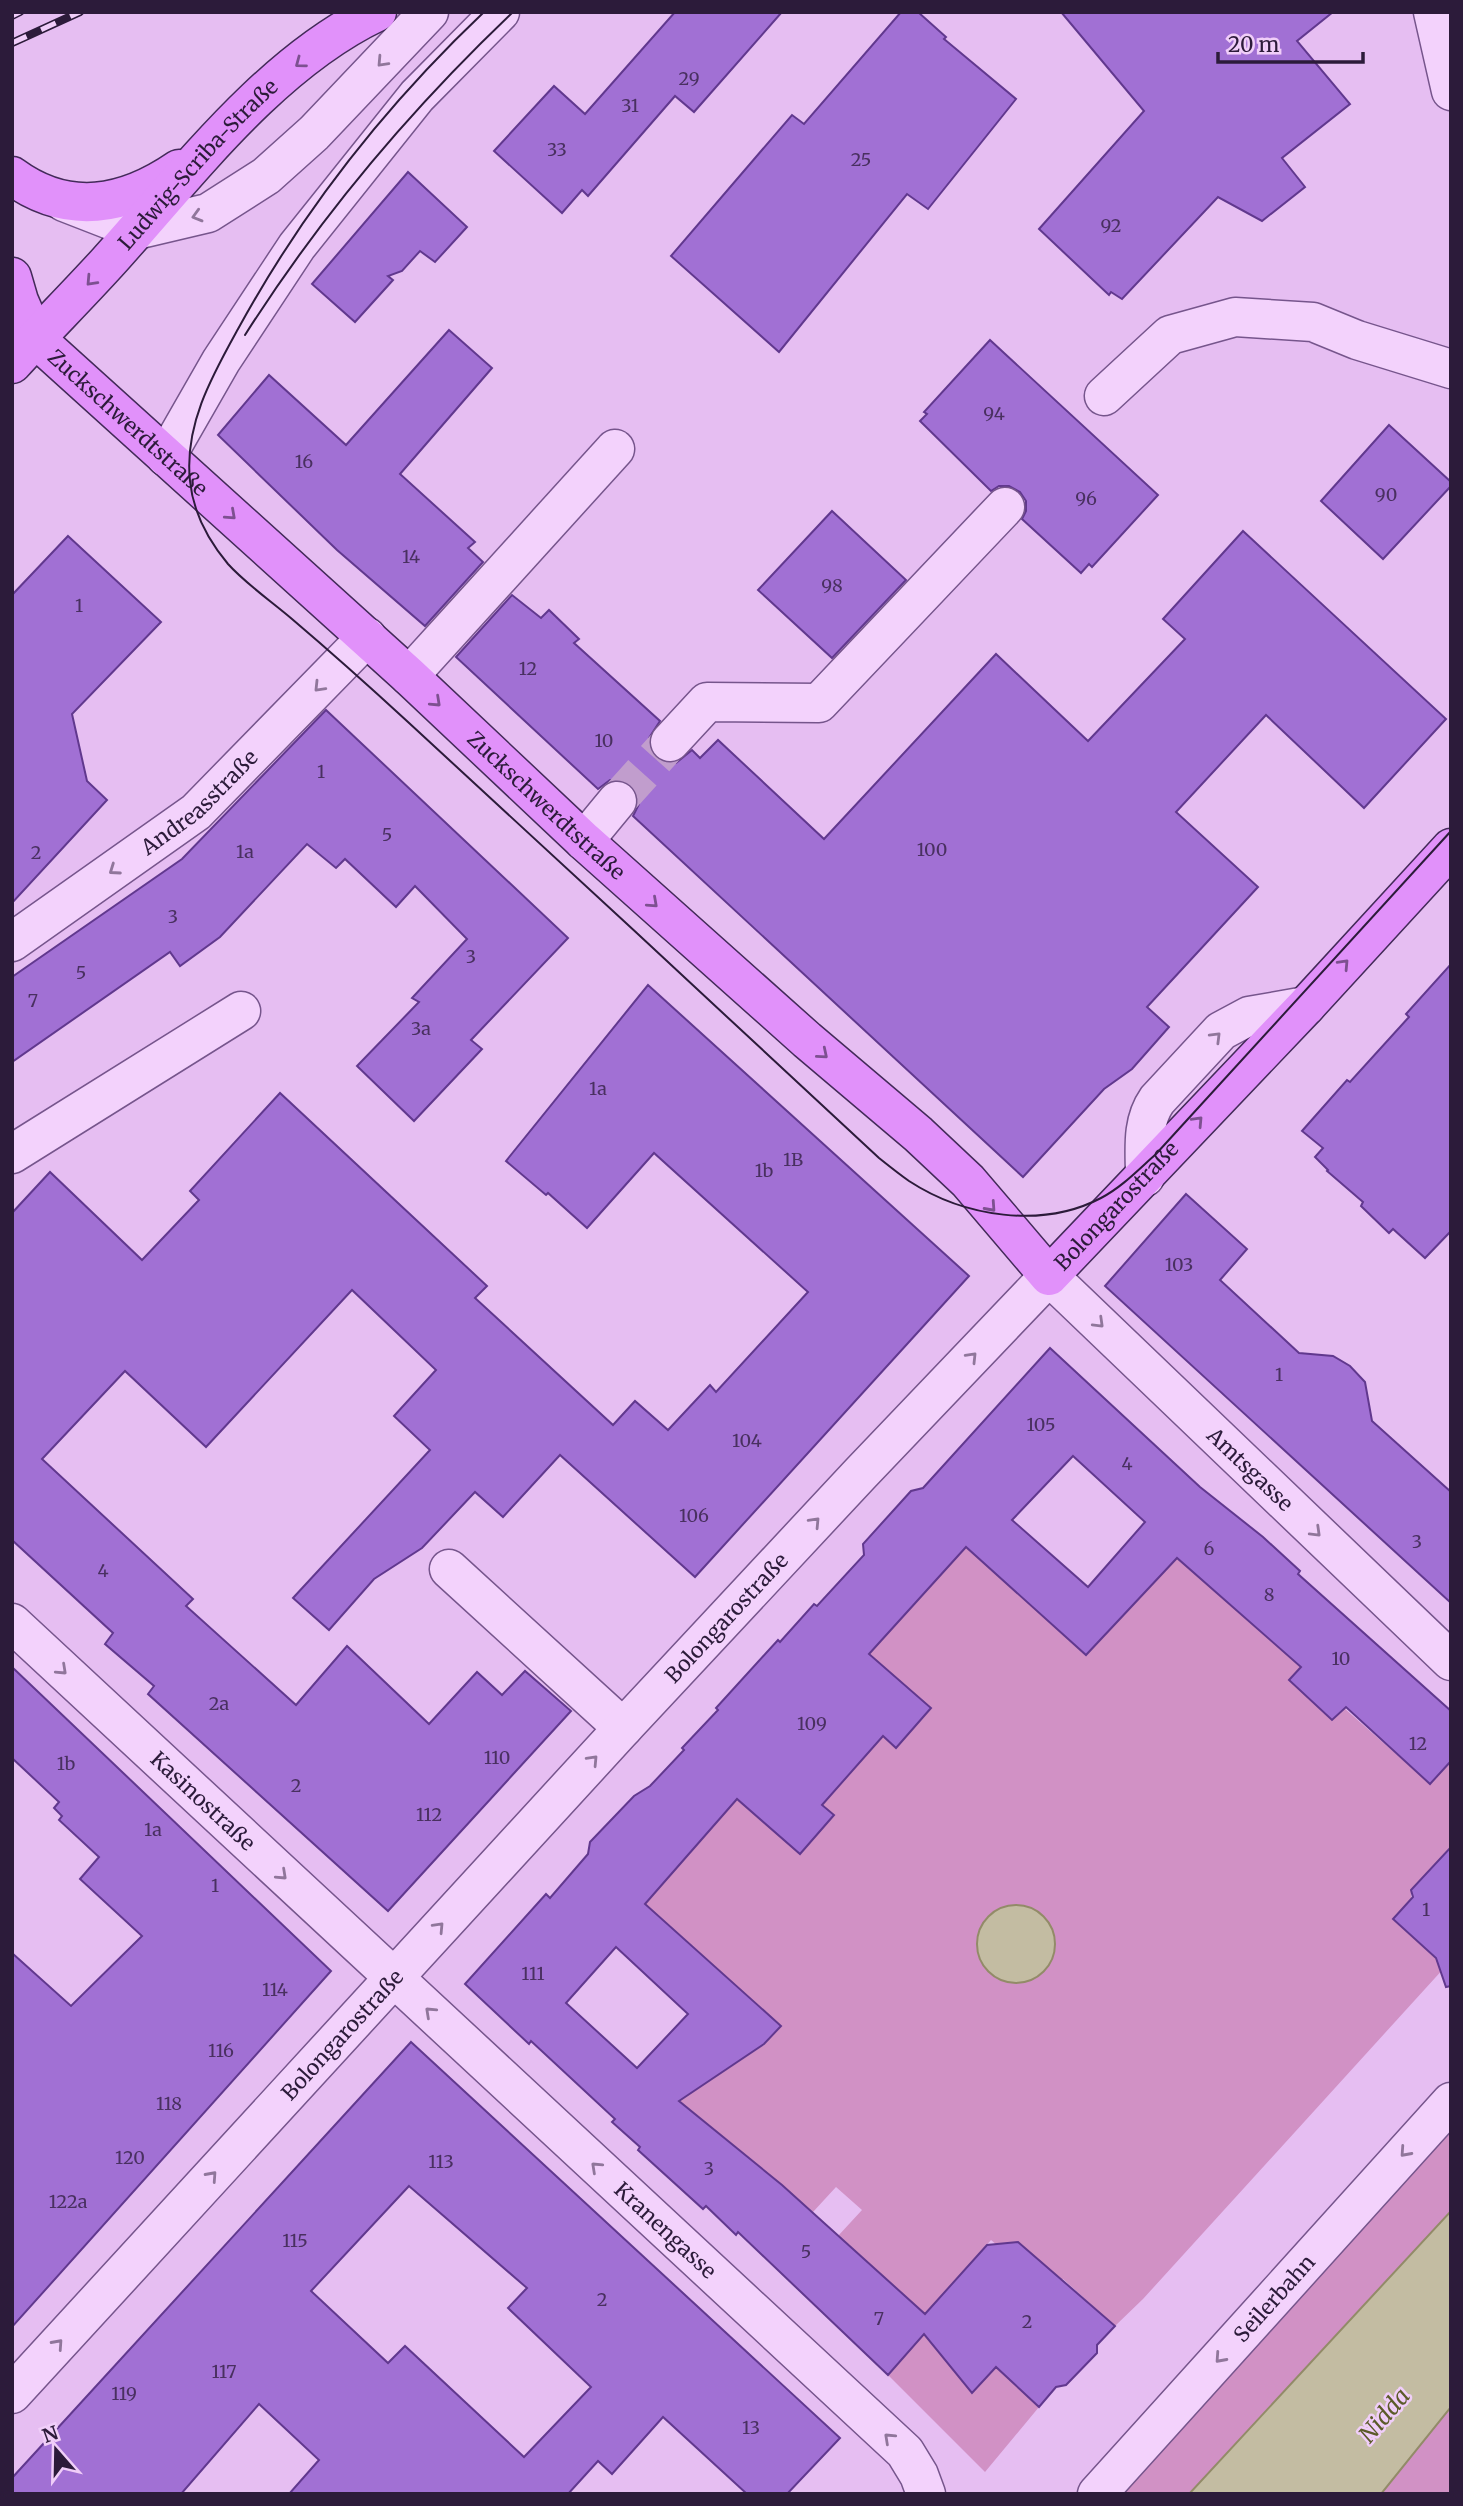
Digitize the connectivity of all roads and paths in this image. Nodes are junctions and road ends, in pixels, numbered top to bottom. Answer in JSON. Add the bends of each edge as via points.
{"nodes":[{"id":1,"x":377,"y":12,"type":"edge"},
{"id":2,"x":429,"y":12,"type":"edge"},
{"id":3,"x":500,"y":12,"type":"edge"},
{"id":4,"x":1433,"y":12,"type":"edge"},
{"id":5,"x":1451,"y":91,"type":"edge"},
{"id":6,"x":204,"y":152,"type":"junction"},
{"id":7,"x":12,"y":176,"type":"edge"},
{"id":8,"x":64,"y":202,"type":"junction"},
{"id":9,"x":136,"y":230,"type":"junction"},
{"id":10,"x":12,"y":277,"type":"edge"},
{"id":11,"x":24,"y":351,"type":"edge"},
{"id":12,"x":1451,"y":369,"type":"edge"},
{"id":13,"x":1104,"y":396,"type":"dead end"},
{"id":14,"x":615,"y":449,"type":"dead end"},
{"id":15,"x":166,"y":457,"type":"junction"},
{"id":16,"x":1005,"y":507,"type":"dead end"},
{"id":17,"x":366,"y":638,"type":"junction"},
{"id":18,"x":409,"y":676,"type":"junction"},
{"id":19,"x":670,"y":742,"type":"tunnel mouth"},
{"id":20,"x":617,"y":801,"type":"tunnel mouth"},
{"id":21,"x":584,"y":841,"type":"junction"},
{"id":22,"x":1451,"y":848,"type":"edge"},
{"id":23,"x":12,"y":942,"type":"edge"},
{"id":24,"x":241,"y":1012,"type":"dead end"},
{"id":25,"x":12,"y":1154,"type":"edge"},
{"id":26,"x":1049,"y":1276,"type":"junction"},
{"id":27,"x":449,"y":1569,"type":"dead end"},
{"id":28,"x":12,"y":1623,"type":"edge"},
{"id":29,"x":1451,"y":1661,"type":"edge"},
{"id":30,"x":623,"y":1728,"type":"junction"},
{"id":31,"x":392,"y":1977,"type":"junction"},
{"id":32,"x":1451,"y":2102,"type":"edge"},
{"id":33,"x":12,"y":2394,"type":"edge"},
{"id":34,"x":926,"y":2494,"type":"edge"},
{"id":35,"x":1097,"y":2494,"type":"edge"}],
"edges":[{"from":1,"to":6,"type":"main road","name":"Ludwig-Scriba-Straße","one_way":true,"via":[[287,72]]},
{"from":2,"to":9,"type":"street","one_way":true,"via":[[314,133],[265,176],[208,213]]},
{"from":3,"to":15,"type":"street","via":[[417,96],[296,246],[221,360]]},
{"from":4,"to":5,"type":"street"},
{"from":6,"to":8,"type":"main road","via":[[145,189],[115,199]]},
{"from":6,"to":9,"type":"main road","name":"Ludwig-Scriba-Straße"},
{"from":7,"to":8,"type":"main road"},
{"from":8,"to":9,"type":"street"},
{"from":9,"to":11,"type":"main road","name":"Ludwig-Scriba-Straße","one_way":true},
{"from":10,"to":11,"type":"main road"},
{"from":11,"to":15,"type":"main road","name":"Zuckschwerdtstraße"},
{"from":12,"to":13,"type":"street","via":[[1312,322],[1235,317],[1170,335]]},
{"from":14,"to":18,"type":"street"},
{"from":15,"to":17,"type":"main road","name":"Zuckschwerdtstraße","one_way":true},
{"from":16,"to":19,"type":"street","via":[[819,703],[707,702]]},
{"from":17,"to":18,"type":"main road","name":"Zuckschwerdtstraße"},
{"from":17,"to":23,"type":"street","name":"Andreasstraße","one_way":true,"via":[[196,812]]},
{"from":18,"to":21,"type":"main road","name":"Zuckschwerdtstraße","one_way":true},
{"from":20,"to":21,"type":"street"},
{"from":21,"to":26,"type":"main road","name":"Zuckschwerdtstraße","one_way":true,"via":[[918,1134],[968,1181]]},
{"from":26,"to":22,"type":"main road","name":"Bolongarostraße","one_way":true},
{"from":24,"to":25,"type":"street"},
{"from":26,"to":29,"type":"street","name":"Amtsgasse","one_way":true},
{"from":30,"to":26,"type":"street","name":"Bolongarostraße","one_way":true},
{"from":27,"to":30,"type":"street"},
{"from":28,"to":31,"type":"street","name":"Kasinostraße","one_way":true},
{"from":31,"to":30,"type":"street","name":"Bolongarostraße","one_way":true},
{"from":33,"to":31,"type":"street","name":"Bolongarostraße","one_way":true},
{"from":34,"to":31,"type":"street","name":"Kranengasse","one_way":true,"via":[[905,2452]]},
{"from":32,"to":35,"type":"street","name":"Seilerbahn","one_way":true}]}
